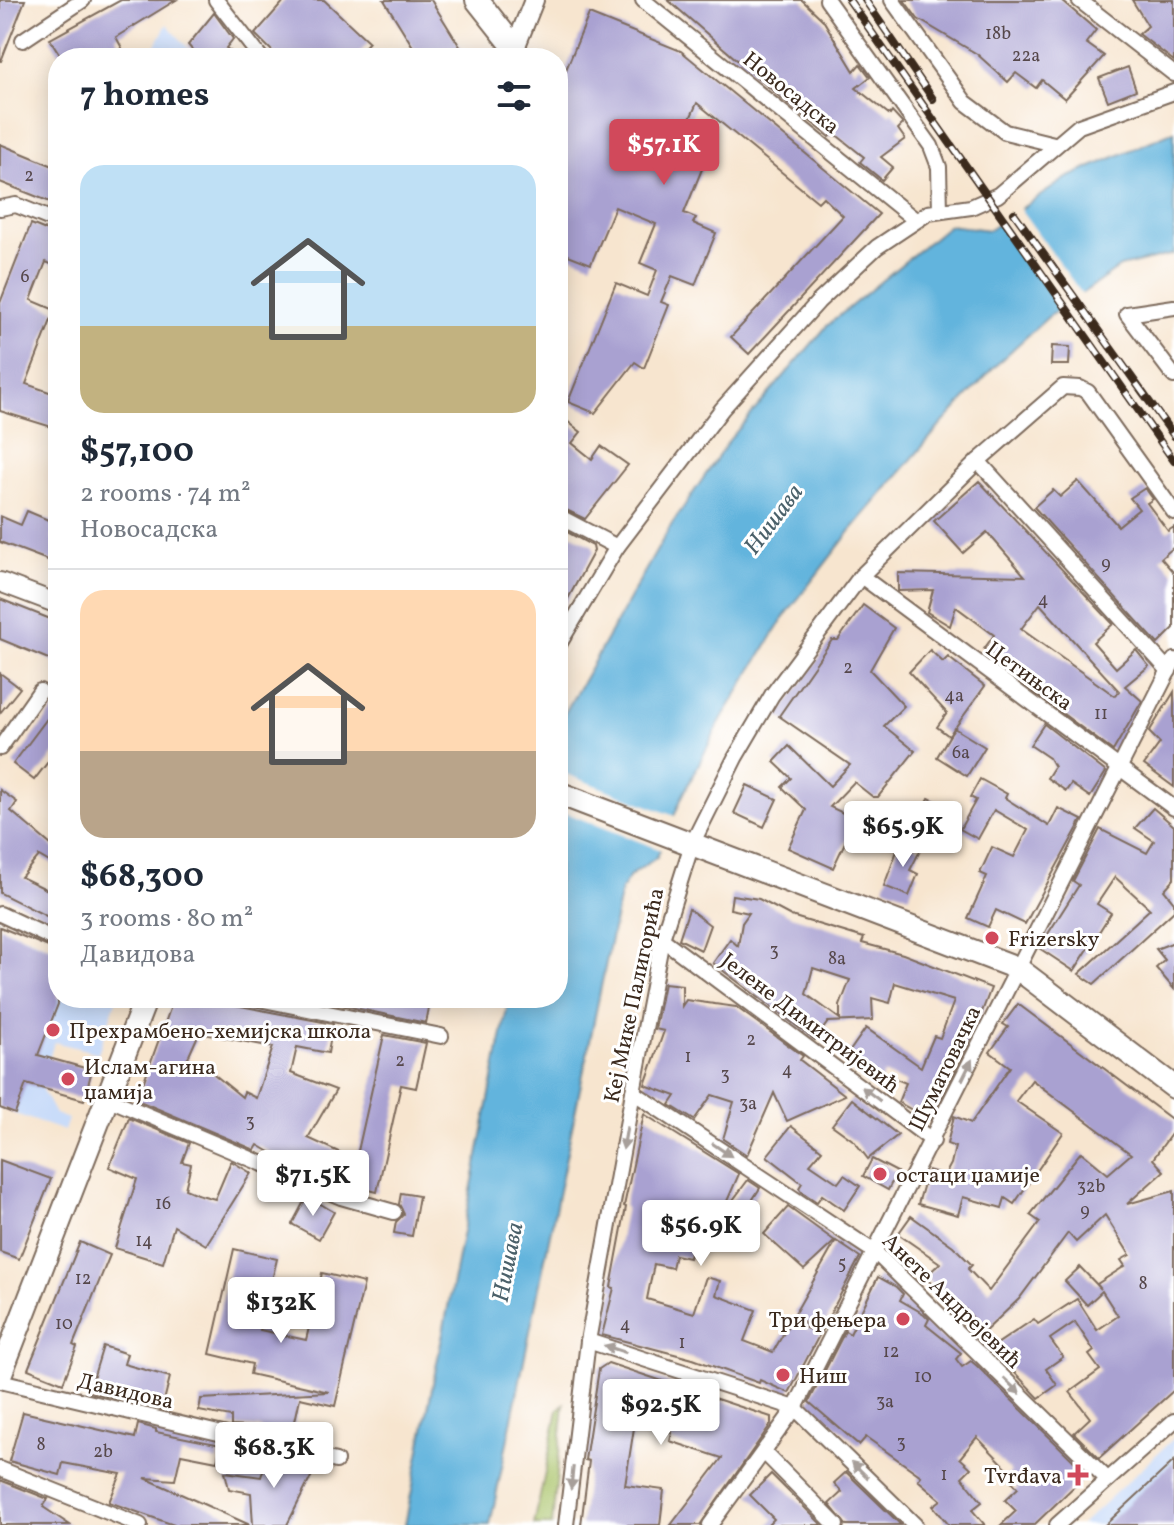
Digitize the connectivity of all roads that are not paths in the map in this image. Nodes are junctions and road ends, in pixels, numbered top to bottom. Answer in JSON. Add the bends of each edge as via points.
{"nodes":[{"id":1,"x":83,"y":0,"type":"edge"},
{"id":2,"x":216,"y":0,"type":"edge"},
{"id":3,"x":477,"y":0,"type":"edge"},
{"id":4,"x":534,"y":0,"type":"edge"},
{"id":5,"x":643,"y":0,"type":"edge"},
{"id":6,"x":827,"y":0,"type":"edge"},
{"id":7,"x":892,"y":0,"type":"edge"},
{"id":8,"x":1079,"y":0,"type":"edge"},
{"id":9,"x":23,"y":40,"type":"dead end"},
{"id":10,"x":253,"y":48,"type":"edge"},
{"id":11,"x":511,"y":48,"type":"edge"},
{"id":12,"x":516,"y":48,"type":"edge"},
{"id":13,"x":1174,"y":74,"type":"edge"},
{"id":14,"x":1174,"y":92,"type":"edge"},
{"id":15,"x":1054,"y":144,"type":"junction"},
{"id":16,"x":0,"y":208,"type":"edge"},
{"id":17,"x":940,"y":211,"type":"junction"},
{"id":18,"x":48,"y":218,"type":"edge"},
{"id":19,"x":914,"y":219,"type":"junction"},
{"id":20,"x":1174,"y":307,"type":"edge"},
{"id":21,"x":1174,"y":376,"type":"edge"},
{"id":22,"x":978,"y":461,"type":"junction"},
{"id":23,"x":1174,"y":512,"type":"edge"},
{"id":24,"x":568,"y":521,"type":"edge"},
{"id":25,"x":617,"y":547,"type":"junction"},
{"id":26,"x":861,"y":576,"type":"junction"},
{"id":27,"x":0,"y":582,"type":"edge"},
{"id":28,"x":48,"y":600,"type":"edge"},
{"id":29,"x":568,"y":629,"type":"edge"},
{"id":30,"x":1172,"y":665,"type":"edge"},
{"id":31,"x":40,"y":691,"type":"dead end"},
{"id":32,"x":0,"y":748,"type":"edge"},
{"id":33,"x":1118,"y":767,"type":"junction"},
{"id":34,"x":568,"y":797,"type":"edge"},
{"id":35,"x":1174,"y":808,"type":"edge"},
{"id":36,"x":692,"y":844,"type":"junction"},
{"id":37,"x":0,"y":914,"type":"edge"},
{"id":38,"x":48,"y":936,"type":"edge"},
{"id":39,"x":662,"y":939,"type":"junction"},
{"id":40,"x":1017,"y":968,"type":"junction"},
{"id":41,"x":142,"y":1008,"type":"edge"},
{"id":42,"x":303,"y":1008,"type":"edge"},
{"id":43,"x":441,"y":1036,"type":"dead end"},
{"id":44,"x":1174,"y":1087,"type":"edge"},
{"id":45,"x":633,"y":1092,"type":"junction"},
{"id":46,"x":107,"y":1098,"type":"junction"},
{"id":47,"x":933,"y":1141,"type":"junction"},
{"id":48,"x":394,"y":1212,"type":"dead end"},
{"id":49,"x":876,"y":1253,"type":"junction"},
{"id":50,"x":588,"y":1341,"type":"junction"},
{"id":51,"x":0,"y":1375,"type":"edge"},
{"id":52,"x":0,"y":1381,"type":"edge"},
{"id":53,"x":795,"y":1408,"type":"junction"},
{"id":54,"x":1174,"y":1421,"type":"edge"},
{"id":55,"x":764,"y":1452,"type":"junction"},
{"id":56,"x":336,"y":1461,"type":"dead end"},
{"id":57,"x":0,"y":1469,"type":"edge"},
{"id":58,"x":1107,"y":1479,"type":"junction"},
{"id":59,"x":140,"y":1525,"type":"edge"},
{"id":60,"x":566,"y":1525,"type":"edge"},
{"id":61,"x":710,"y":1525,"type":"edge"},
{"id":62,"x":836,"y":1525,"type":"edge"},
{"id":63,"x":915,"y":1525,"type":"edge"},
{"id":64,"x":1057,"y":1525,"type":"edge"}],
"edges":[{"from":1,"to":9,"type":"street"},
{"from":2,"to":10,"type":"street"},
{"from":3,"to":11,"type":"main road"},
{"from":4,"to":12,"type":"street"},
{"from":5,"to":19,"type":"street","name":"Новосадска"},
{"from":6,"to":17,"type":"street","via":[[931,146],[939,167]]},
{"from":7,"to":15,"type":"street","via":[[965,102],[1005,132]]},
{"from":8,"to":13,"type":"street"},
{"from":14,"to":15,"type":"street","via":[[1079,126]]},
{"from":15,"to":17,"type":"street","via":[[998,195],[982,204]]},
{"from":16,"to":18,"type":"street","via":[[16,205]]},
{"from":17,"to":19,"type":"street"},
{"from":19,"to":25,"type":"street","via":[[827,293],[768,355]]},
{"from":20,"to":21,"type":"street","via":[[1127,314]]},
{"from":22,"to":23,"type":"street","name":"Кеј Мике Палигорића","via":[[1054,392],[1080,388]]},
{"from":22,"to":26,"type":"street","name":"Кеј Мике Палигорића"},
{"from":22,"to":30,"type":"street"},
{"from":24,"to":25,"type":"street"},
{"from":25,"to":29,"type":"street"},
{"from":26,"to":33,"type":"street","name":"Цетињска"},
{"from":26,"to":36,"type":"street","name":"Кеј Мике Палигорића","via":[[772,695]]},
{"from":27,"to":28,"type":"street"},
{"from":30,"to":33,"type":"street","name":"Шуматовачка"},
{"from":31,"to":32,"type":"street"},
{"from":33,"to":35,"type":"street","name":"Цетињска"},
{"from":33,"to":40,"type":"street","name":"Шуматовачка"},
{"from":34,"to":36,"type":"main road"},
{"from":36,"to":39,"type":"street","name":"Кеј Мике Палигорића"},
{"from":36,"to":40,"type":"main road"},
{"from":37,"to":38,"type":"street"},
{"from":39,"to":45,"type":"street","name":"Кеј Мике Палигорића"},
{"from":47,"to":39,"type":"street","name":"Јелене Димитријевић","one_way":true},
{"from":40,"to":44,"type":"main road"},
{"from":47,"to":40,"type":"street","name":"Шуматовачка","one_way":true},
{"from":41,"to":46,"type":"main road"},
{"from":42,"to":43,"type":"street"},
{"from":45,"to":49,"type":"street","name":"Анете Андрејевић","one_way":true},
{"from":45,"to":50,"type":"street","name":"Кеј Мике Палигорића","one_way":true},
{"from":46,"to":48,"type":"street","via":[[341,1197]]},
{"from":46,"to":51,"type":"main road"},
{"from":47,"to":49,"type":"street","name":"Шуматовачка"},
{"from":49,"to":53,"type":"street","name":"Шуматовачка"},
{"from":49,"to":58,"type":"street","name":"Анете Андрејевић","one_way":true},
{"from":53,"to":50,"type":"street","one_way":true},
{"from":50,"to":60,"type":"street","name":"Кеј Мике Палигорића","one_way":true},
{"from":52,"to":56,"type":"street","name":"Давидова"},
{"from":53,"to":55,"type":"street","name":"Шуматовачка"},
{"from":63,"to":53,"type":"street","one_way":true},
{"from":54,"to":58,"type":"street"},
{"from":55,"to":61,"type":"street","name":"Шуматовачка"},
{"from":55,"to":62,"type":"street"},
{"from":57,"to":59,"type":"street"},
{"from":58,"to":64,"type":"street"}]}
